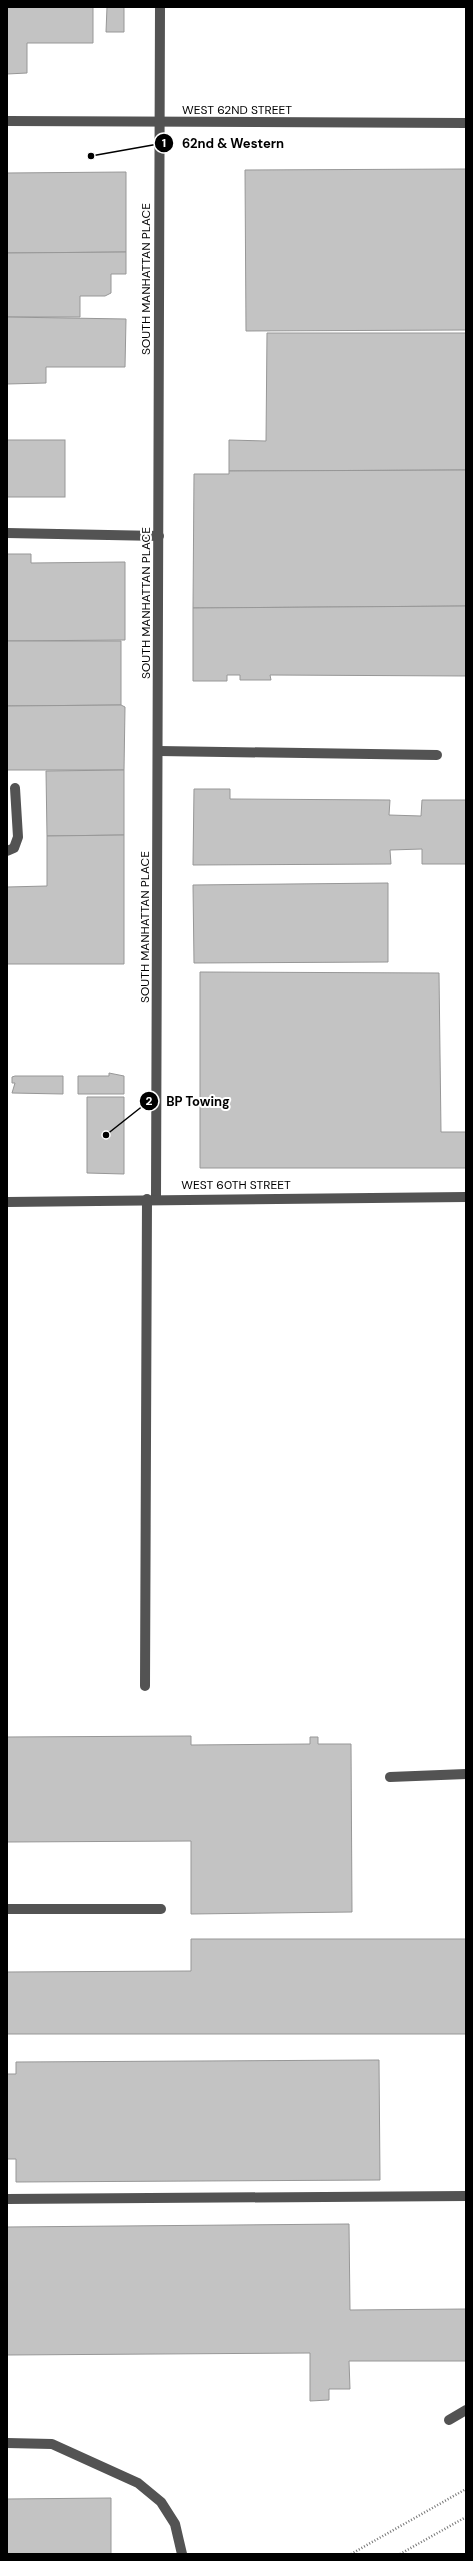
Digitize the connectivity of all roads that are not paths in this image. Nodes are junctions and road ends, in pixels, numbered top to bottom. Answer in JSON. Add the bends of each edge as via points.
{"nodes":[{"id":1,"x":160,"y":7,"type":"edge"},
{"id":2,"x":7,"y":121,"type":"edge"},
{"id":3,"x":158,"y":122,"type":"junction"},
{"id":4,"x":466,"y":123,"type":"edge"},
{"id":5,"x":7,"y":533,"type":"edge"},
{"id":6,"x":159,"y":536,"type":"junction"},
{"id":7,"x":159,"y":751,"type":"junction"},
{"id":8,"x":437,"y":756,"type":"dead end"},
{"id":9,"x":15,"y":788,"type":"dead end"},
{"id":10,"x":7,"y":851,"type":"edge"},
{"id":11,"x":466,"y":1197,"type":"edge"},
{"id":12,"x":151,"y":1199,"type":"junction"},
{"id":13,"x":7,"y":1202,"type":"edge"},
{"id":14,"x":145,"y":1686,"type":"dead end"},
{"id":15,"x":466,"y":1774,"type":"edge"},
{"id":16,"x":390,"y":1777,"type":"dead end"},
{"id":17,"x":7,"y":1909,"type":"edge"},
{"id":18,"x":161,"y":1909,"type":"dead end"},
{"id":19,"x":466,"y":2196,"type":"edge"},
{"id":20,"x":7,"y":2199,"type":"edge"},
{"id":21,"x":466,"y":2410,"type":"edge"},
{"id":22,"x":449,"y":2420,"type":"dead end"},
{"id":23,"x":7,"y":2442,"type":"edge"},
{"id":24,"x":182,"y":2554,"type":"edge"}],
"edges":[{"from":1,"to":3,"type":"street","name":"SOUTH MANHATTAN PLACE"},
{"from":2,"to":3,"type":"street","name":"WEST 62ND STREET"},
{"from":3,"to":4,"type":"street","name":"WEST 62ND STREET"},
{"from":3,"to":6,"type":"street","name":"SOUTH MANHATTAN PLACE"},
{"from":5,"to":6,"type":"street"},
{"from":6,"to":7,"type":"street","name":"SOUTH MANHATTAN PLACE"},
{"from":7,"to":8,"type":"street"},
{"from":7,"to":12,"type":"street","name":"SOUTH MANHATTAN PLACE"},
{"from":9,"to":10,"type":"street","via":[[18,837],[14,848]]},
{"from":11,"to":12,"type":"street","name":"WEST 60TH STREET"},
{"from":12,"to":13,"type":"street","name":"WEST 60TH STREET"},
{"from":12,"to":14,"type":"street","name":"SOUTH MANHATTAN PLACE"},
{"from":15,"to":16,"type":"street"},
{"from":17,"to":18,"type":"street"},
{"from":19,"to":20,"type":"street"},
{"from":21,"to":22,"type":"street"},
{"from":23,"to":24,"type":"street","via":[[52,2444],[138,2483],[161,2502],[175,2524]]}]}
